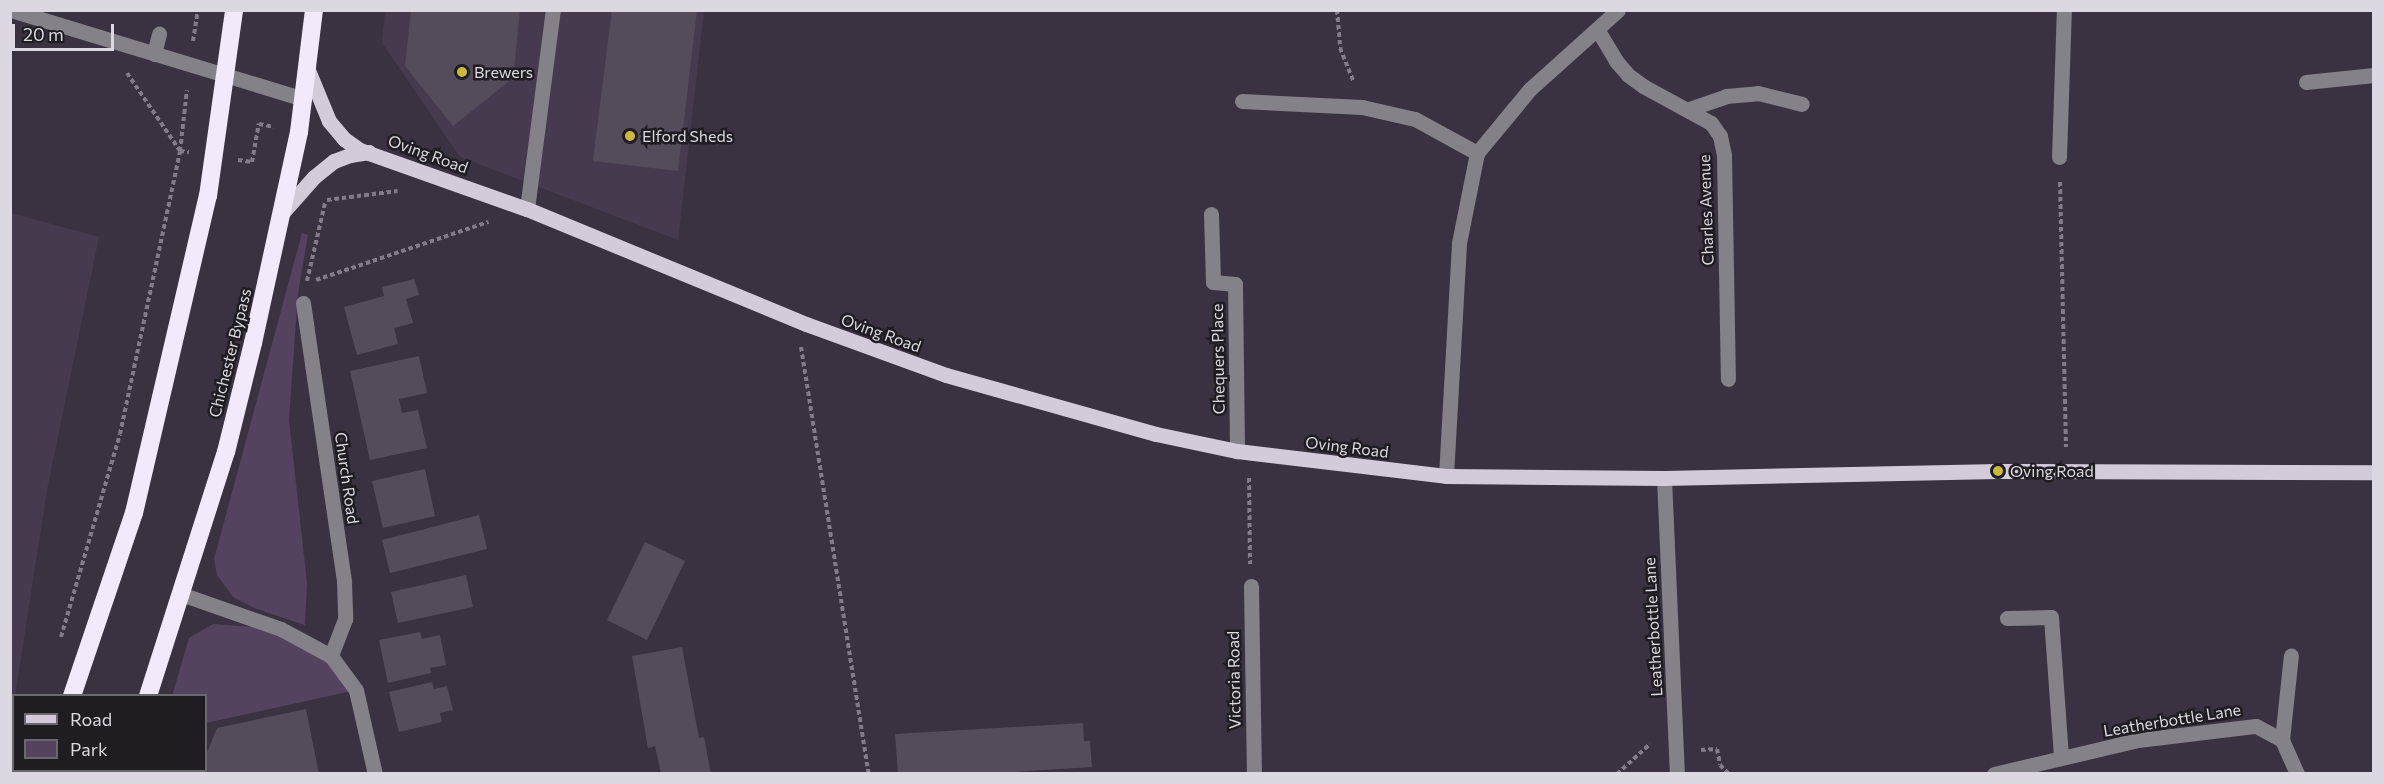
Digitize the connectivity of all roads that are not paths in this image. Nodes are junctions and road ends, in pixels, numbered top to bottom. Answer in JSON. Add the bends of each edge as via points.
{"nodes":[{"id":1,"x":11,"y":10,"type":"edge"},
{"id":2,"x":234,"y":10,"type":"edge"},
{"id":3,"x":314,"y":10,"type":"edge"},
{"id":4,"x":553,"y":10,"type":"edge"},
{"id":5,"x":1618,"y":10,"type":"edge"},
{"id":6,"x":2064,"y":10,"type":"edge"},
{"id":7,"x":1597,"y":29,"type":"junction"},
{"id":8,"x":159,"y":34,"type":"dead end"},
{"id":9,"x":154,"y":54,"type":"junction"},
{"id":10,"x":308,"y":70,"type":"junction"},
{"id":11,"x":227,"y":75,"type":"junction"},
{"id":12,"x":2373,"y":75,"type":"edge"},
{"id":13,"x":2306,"y":82,"type":"dead end"},
{"id":14,"x":304,"y":99,"type":"junction"},
{"id":15,"x":1242,"y":101,"type":"dead end"},
{"id":16,"x":1802,"y":104,"type":"dead end"},
{"id":17,"x":1689,"y":110,"type":"junction"},
{"id":18,"x":369,"y":152,"type":"junction"},
{"id":19,"x":1477,"y":153,"type":"junction"},
{"id":20,"x":2059,"y":157,"type":"road end"},
{"id":21,"x":527,"y":209,"type":"junction"},
{"id":22,"x":283,"y":212,"type":"junction"},
{"id":23,"x":1210,"y":214,"type":"dead end"},
{"id":24,"x":303,"y":303,"type":"dead end"},
{"id":25,"x":1728,"y":379,"type":"dead end"},
{"id":26,"x":1243,"y":452,"type":"junction"},
{"id":27,"x":2373,"y":472,"type":"edge"},
{"id":28,"x":1446,"y":476,"type":"junction"},
{"id":29,"x":1664,"y":478,"type":"junction"},
{"id":30,"x":1251,"y":586,"type":"road end"},
{"id":31,"x":181,"y":594,"type":"junction"},
{"id":32,"x":2007,"y":618,"type":"dead end"},
{"id":33,"x":2291,"y":655,"type":"dead end"},
{"id":34,"x":331,"y":656,"type":"junction"},
{"id":35,"x":73,"y":694,"type":"edge"},
{"id":36,"x":149,"y":694,"type":"edge"},
{"id":37,"x":2282,"y":740,"type":"junction"},
{"id":38,"x":2061,"y":758,"type":"junction"},
{"id":39,"x":375,"y":774,"type":"edge"},
{"id":40,"x":1254,"y":774,"type":"edge"},
{"id":41,"x":1677,"y":774,"type":"edge"},
{"id":42,"x":1994,"y":774,"type":"edge"},
{"id":43,"x":2296,"y":774,"type":"edge"}],
"edges":[{"from":1,"to":9,"type":"street"},
{"from":2,"to":11,"type":"highway"},
{"from":3,"to":10,"type":"highway","name":"Chichester Bypass"},
{"from":4,"to":21,"type":"street"},
{"from":5,"to":7,"type":"street"},
{"from":6,"to":20,"type":"street"},
{"from":7,"to":17,"type":"street","name":"Charles Avenue","via":[[1628,75]]},
{"from":7,"to":19,"type":"street","via":[[1530,89]]},
{"from":8,"to":9,"type":"street"},
{"from":9,"to":11,"type":"street"},
{"from":10,"to":14,"type":"highway","name":"Chichester Bypass"},
{"from":10,"to":18,"type":"main road","name":"Oving Road","via":[[338,134]]},
{"from":11,"to":14,"type":"street"},
{"from":11,"to":35,"type":"highway","via":[[208,196],[134,513]]},
{"from":12,"to":13,"type":"street"},
{"from":14,"to":22,"type":"highway","name":"Chichester Bypass"},
{"from":15,"to":19,"type":"street","via":[[1362,107],[1414,119]]},
{"from":16,"to":17,"type":"street","via":[[1758,93],[1726,96]]},
{"from":17,"to":25,"type":"street","name":"Charles Avenue","via":[[1711,123],[1720,136],[1724,155]]},
{"from":18,"to":21,"type":"main road","name":"Oving Road"},
{"from":18,"to":22,"type":"main road","name":"Oving Road","via":[[334,161]]},
{"from":19,"to":28,"type":"street","via":[[1459,243]]},
{"from":21,"to":26,"type":"main road","name":"Oving Road","via":[[909,363],[1156,434]]},
{"from":22,"to":31,"type":"highway","name":"Chichester Bypass","via":[[226,452]]},
{"from":23,"to":26,"type":"street","name":"Chequers Place","via":[[1213,282],[1235,284]]},
{"from":24,"to":34,"type":"street","name":"Church Road","via":[[344,582],[345,619]]},
{"from":26,"to":28,"type":"main road","name":"Oving Road"},
{"from":27,"to":29,"type":"main road","name":"Oving Road","via":[[2066,471]]},
{"from":28,"to":29,"type":"main road","name":"Oving Road"},
{"from":29,"to":41,"type":"street","name":"Leatherbottle Lane"},
{"from":30,"to":40,"type":"street","name":"Victoria Road"},
{"from":31,"to":34,"type":"street","via":[[281,629]]},
{"from":31,"to":36,"type":"highway","name":"Chichester Bypass"},
{"from":32,"to":38,"type":"street","via":[[2051,617]]},
{"from":33,"to":37,"type":"street"},
{"from":34,"to":39,"type":"street","via":[[356,690]]},
{"from":37,"to":38,"type":"street","name":"Leatherbottle Lane","via":[[2256,726],[2138,740]]},
{"from":37,"to":43,"type":"street"},
{"from":38,"to":42,"type":"street","name":"Leatherbottle Lane"}]}
